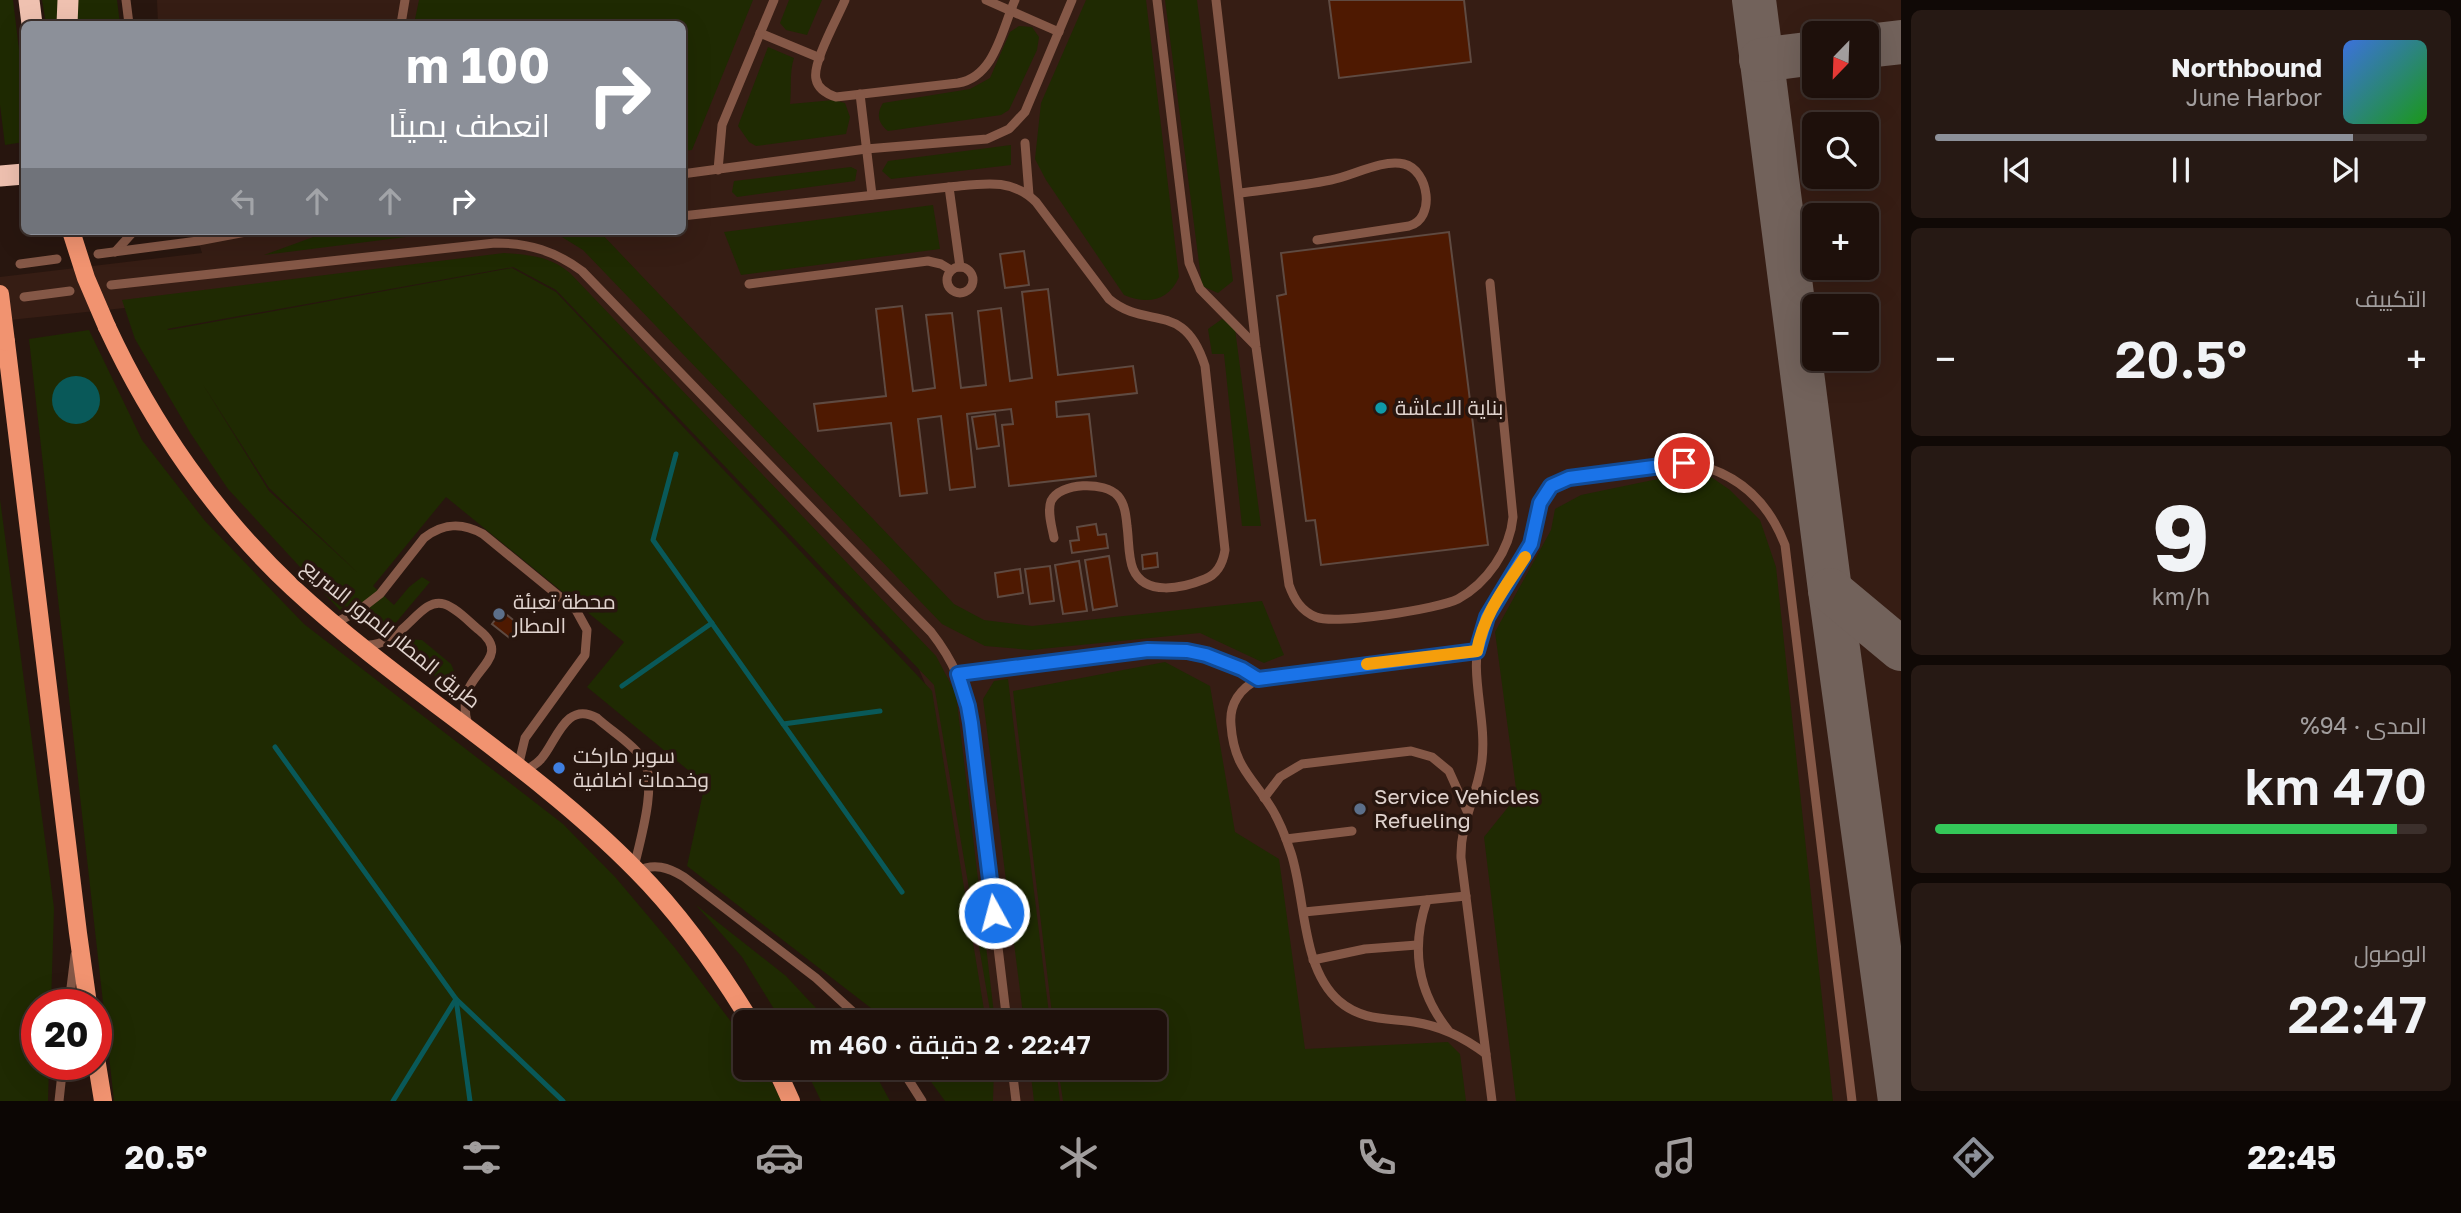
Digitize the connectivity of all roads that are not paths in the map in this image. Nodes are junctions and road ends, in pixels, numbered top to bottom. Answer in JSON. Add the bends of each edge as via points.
{"nodes":[{"id":1,"x":29,"y":0,"type":"edge"},
{"id":2,"x":68,"y":0,"type":"edge"},
{"id":3,"x":126,"y":0,"type":"edge"},
{"id":4,"x":405,"y":0,"type":"edge"},
{"id":5,"x":775,"y":0,"type":"edge"},
{"id":6,"x":845,"y":0,"type":"edge"},
{"id":7,"x":986,"y":0,"type":"edge"},
{"id":8,"x":1015,"y":0,"type":"edge"},
{"id":9,"x":1072,"y":0,"type":"edge"},
{"id":10,"x":1157,"y":0,"type":"edge"},
{"id":11,"x":1216,"y":0,"type":"edge"},
{"id":12,"x":1010,"y":10,"type":"junction"},
{"id":13,"x":32,"y":21,"type":"edge"},
{"id":14,"x":67,"y":21,"type":"edge"},
{"id":15,"x":129,"y":21,"type":"edge"},
{"id":16,"x":402,"y":21,"type":"edge"},
{"id":17,"x":1059,"y":32,"type":"junction"},
{"id":18,"x":760,"y":33,"type":"junction"},
{"id":19,"x":820,"y":58,"type":"junction"},
{"id":20,"x":860,"y":94,"type":"junction"},
{"id":21,"x":1026,"y":143,"type":"dead end"},
{"id":22,"x":866,"y":149,"type":"junction"},
{"id":23,"x":718,"y":170,"type":"junction"},
{"id":24,"x":21,"y":174,"type":"edge"},
{"id":25,"x":686,"y":174,"type":"edge"},
{"id":26,"x":0,"y":176,"type":"edge"},
{"id":27,"x":949,"y":187,"type":"junction"},
{"id":28,"x":1240,"y":193,"type":"junction"},
{"id":29,"x":872,"y":195,"type":"junction"},
{"id":30,"x":1029,"y":195,"type":"junction"},
{"id":31,"x":686,"y":216,"type":"edge"},
{"id":32,"x":72,"y":235,"type":"edge"},
{"id":33,"x":130,"y":235,"type":"edge"},
{"id":34,"x":230,"y":235,"type":"edge"},
{"id":35,"x":1317,"y":240,"type":"dead end"},
{"id":36,"x":115,"y":252,"type":"junction"},
{"id":37,"x":98,"y":254,"type":"dead end"},
{"id":38,"x":57,"y":259,"type":"dead end"},
{"id":39,"x":20,"y":264,"type":"dead end"},
{"id":40,"x":1490,"y":283,"type":"dead end"},
{"id":41,"x":749,"y":284,"type":"dead end"},
{"id":42,"x":111,"y":285,"type":"dead end"},
{"id":43,"x":70,"y":291,"type":"dead end"},
{"id":44,"x":0,"y":294,"type":"edge"},
{"id":45,"x":24,"y":298,"type":"dead end"},
{"id":46,"x":1256,"y":346,"type":"junction"},
{"id":47,"x":1054,"y":538,"type":"dead end"},
{"id":48,"x":333,"y":624,"type":"junction"},
{"id":49,"x":358,"y":644,"type":"junction"},
{"id":50,"x":1477,"y":651,"type":"junction"},
{"id":51,"x":958,"y":674,"type":"junction"},
{"id":52,"x":1258,"y":679,"type":"junction"},
{"id":53,"x":470,"y":730,"type":"junction"},
{"id":54,"x":520,"y":770,"type":"junction"},
{"id":55,"x":1264,"y":798,"type":"junction"},
{"id":56,"x":1468,"y":811,"type":"junction"},
{"id":57,"x":1352,"y":831,"type":"dead end"},
{"id":58,"x":1286,"y":839,"type":"junction"},
{"id":59,"x":636,"y":869,"type":"junction"},
{"id":60,"x":1466,"y":896,"type":"junction"},
{"id":61,"x":1427,"y":900,"type":"junction"},
{"id":62,"x":1304,"y":912,"type":"junction"},
{"id":63,"x":78,"y":933,"type":"junction"},
{"id":64,"x":1417,"y":945,"type":"junction"},
{"id":65,"x":1313,"y":960,"type":"junction"},
{"id":66,"x":71,"y":989,"type":"edge"},
{"id":67,"x":86,"y":989,"type":"edge"},
{"id":68,"x":743,"y":1010,"type":"edge"},
{"id":69,"x":851,"y":1010,"type":"edge"},
{"id":70,"x":1006,"y":1010,"type":"edge"},
{"id":71,"x":1449,"y":1032,"type":"junction"},
{"id":72,"x":1486,"y":1054,"type":"junction"},
{"id":73,"x":61,"y":1080,"type":"edge"},
{"id":74,"x":100,"y":1080,"type":"edge"},
{"id":75,"x":782,"y":1080,"type":"edge"},
{"id":76,"x":909,"y":1080,"type":"edge"},
{"id":77,"x":1014,"y":1080,"type":"edge"},
{"id":78,"x":59,"y":1101,"type":"edge"},
{"id":79,"x":103,"y":1101,"type":"edge"},
{"id":80,"x":792,"y":1101,"type":"edge"},
{"id":81,"x":922,"y":1101,"type":"edge"},
{"id":82,"x":1017,"y":1101,"type":"edge"},
{"id":83,"x":1492,"y":1101,"type":"edge"},
{"id":84,"x":1852,"y":1101,"type":"edge"}],
"edges":[{"from":1,"to":13,"type":"highway"},
{"from":2,"to":14,"type":"highway"},
{"from":3,"to":15,"type":"lane"},
{"from":4,"to":16,"type":"lane"},
{"from":5,"to":18,"type":"lane"},
{"from":6,"to":19,"type":"lane"},
{"from":7,"to":12,"type":"lane"},
{"from":8,"to":12,"type":"lane"},
{"from":9,"to":17,"type":"lane"},
{"from":10,"to":46,"type":"lane","via":[[1189,263],[1200,289]]},
{"from":11,"to":28,"type":"lane"},
{"from":12,"to":17,"type":"lane"},
{"from":12,"to":20,"type":"lane","via":[[989,63],[973,79]]},
{"from":17,"to":22,"type":"lane","via":[[1026,111],[1009,129],[975,141]]},
{"from":18,"to":19,"type":"lane"},
{"from":18,"to":23,"type":"lane","via":[[722,125]]},
{"from":19,"to":20,"type":"lane","via":[[815,72],[823,91],[836,97]]},
{"from":20,"to":22,"type":"lane"},
{"from":21,"to":30,"type":"lane"},
{"from":22,"to":23,"type":"lane"},
{"from":22,"to":29,"type":"lane"},
{"from":23,"to":25,"type":"lane"},
{"from":24,"to":26,"type":"highway"},
{"from":27,"to":29,"type":"lane"},
{"from":27,"to":30,"type":"lane","via":[[1001,183]]},
{"from":27,"to":41,"type":"lane","via":[[955,268],[928,261]]},
{"from":28,"to":35,"type":"lane","via":[[1334,180],[1398,163],[1418,172],[1426,204],[1418,222]]},
{"from":28,"to":46,"type":"lane"},
{"from":29,"to":31,"type":"lane"},
{"from":30,"to":47,"type":"lane","via":[[1109,299],[1129,312],[1170,320],[1188,333],[1200,352],[1225,550],[1221,566],[1205,580],[1165,588],[1149,586],[1131,564],[1121,500],[1097,485],[1063,490],[1054,496],[1050,512]]},
{"from":32,"to":48,"type":"main road","name":"طريق المطار للمرور السريع","bridge":true,"via":[[107,327],[147,405],[199,482],[258,553]]},
{"from":33,"to":36,"type":"lane"},
{"from":34,"to":36,"type":"lane"},
{"from":36,"to":37,"type":"lane"},
{"from":38,"to":39,"type":"lane"},
{"from":40,"to":46,"type":"lane","via":[[1512,529],[1498,560],[1474,587],[1440,606],[1327,620],[1298,604],[1289,585]]},
{"from":42,"to":51,"type":"lane","via":[[495,243],[526,245],[556,254],[593,282],[931,632]]},
{"from":43,"to":45,"type":"lane"},
{"from":44,"to":63,"type":"main road","bridge":true},
{"from":48,"to":49,"type":"main road","name":"طريق المطار للمرور السريع"},
{"from":48,"to":54,"type":"lane","via":[[380,594],[432,532],[459,525],[483,534],[576,610],[587,630],[585,655],[522,745]]},
{"from":49,"to":53,"type":"main road","name":"طريق المطار للمرور السريع"},
{"from":49,"to":53,"type":"lane","via":[[377,645],[394,638],[429,605],[441,603],[452,608],[488,637],[492,648],[467,696]]},
{"from":50,"to":52,"type":"lane"},
{"from":50,"to":56,"type":"lane","via":[[1483,756]]},
{"from":50,"to":84,"type":"lane","via":[[1490,610],[1531,544],[1544,494],[1559,481],[1684,463],[1726,474],[1762,502],[1779,530],[1788,561]]},
{"from":51,"to":52,"type":"lane","via":[[1167,650],[1224,661]]},
{"from":51,"to":70,"type":"lane","via":[[971,723]]},
{"from":52,"to":55,"type":"lane","via":[[1241,691],[1230,722],[1237,760]]},
{"from":53,"to":54,"type":"main road","name":"طريق المطار للمرور السريع"},
{"from":54,"to":59,"type":"main road","name":"طريق المطار للمرور السريع"},
{"from":54,"to":59,"type":"lane","via":[[540,761],[561,727],[579,714],[597,718],[638,753],[646,766],[649,780]]},
{"from":55,"to":56,"type":"lane","via":[[1280,777],[1302,764],[1411,751],[1432,757],[1449,771]]},
{"from":55,"to":58,"type":"lane"},
{"from":56,"to":60,"type":"lane","via":[[1461,842]]},
{"from":57,"to":58,"type":"lane"},
{"from":58,"to":62,"type":"lane"},
{"from":59,"to":68,"type":"main road","name":"طريق المطار للمرور السريع","via":[[697,942]]},
{"from":59,"to":69,"type":"lane","via":[[662,867],[684,877]]},
{"from":60,"to":61,"type":"lane"},
{"from":60,"to":72,"type":"lane"},
{"from":61,"to":62,"type":"lane"},
{"from":61,"to":64,"type":"lane"},
{"from":62,"to":65,"type":"lane"},
{"from":63,"to":66,"type":"lane"},
{"from":63,"to":67,"type":"main road"},
{"from":64,"to":65,"type":"lane"},
{"from":64,"to":71,"type":"lane","via":[[1425,992]]},
{"from":65,"to":71,"type":"lane","via":[[1330,993],[1349,1009],[1372,1018],[1415,1022]]},
{"from":71,"to":72,"type":"lane"},
{"from":72,"to":83,"type":"lane"},
{"from":73,"to":78,"type":"lane"},
{"from":74,"to":79,"type":"main road"},
{"from":75,"to":80,"type":"main road"},
{"from":76,"to":81,"type":"lane"},
{"from":77,"to":82,"type":"lane"}]}
